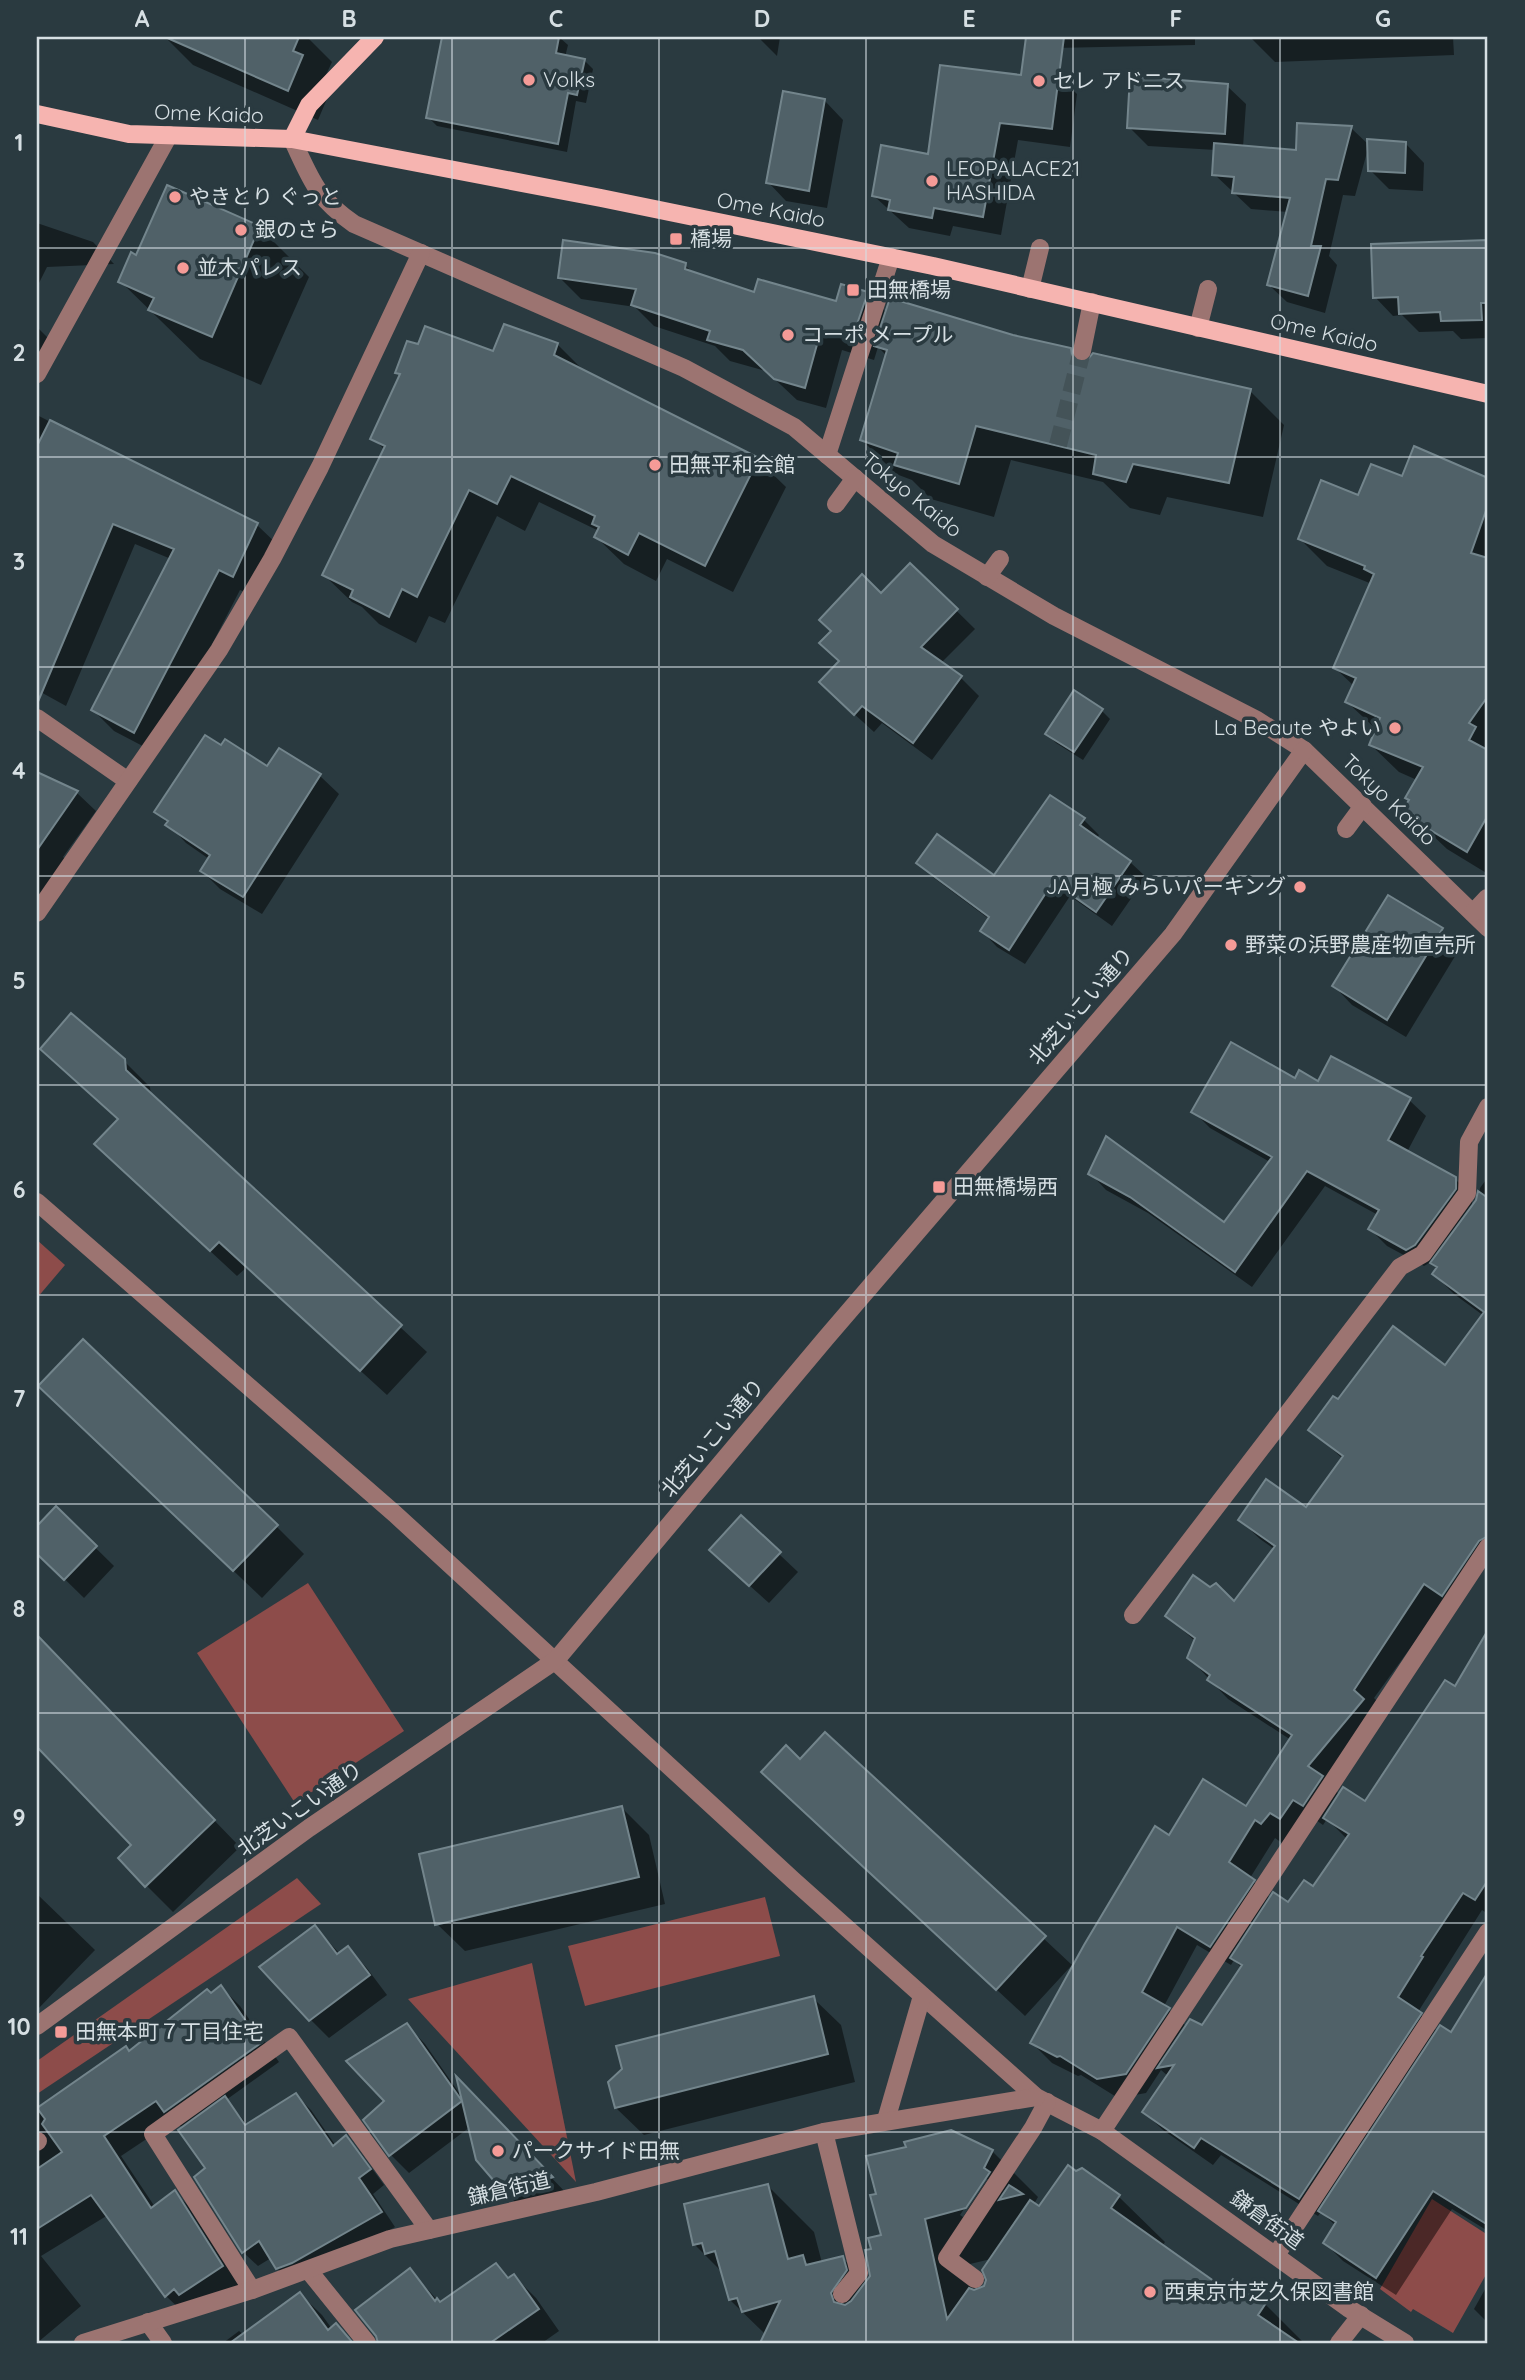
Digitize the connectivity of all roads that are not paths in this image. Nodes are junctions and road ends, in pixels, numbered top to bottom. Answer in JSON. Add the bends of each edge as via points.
{"nodes":[{"id":1,"x":374,"y":37,"type":"edge"},
{"id":2,"x":37,"y":114,"type":"edge"},
{"id":3,"x":169,"y":135,"type":"junction"},
{"id":4,"x":292,"y":139,"type":"junction"},
{"id":5,"x":1040,"y":248,"type":"dead end"},
{"id":6,"x":421,"y":253,"type":"junction"},
{"id":7,"x":891,"y":257,"type":"junction"},
{"id":8,"x":1030,"y":289,"type":"junction"},
{"id":9,"x":1209,"y":289,"type":"dead end"},
{"id":10,"x":1092,"y":302,"type":"junction"},
{"id":11,"x":1198,"y":328,"type":"junction"},
{"id":12,"x":1082,"y":351,"type":"tunnel mouth"},
{"id":13,"x":37,"y":374,"type":"edge"},
{"id":14,"x":1488,"y":394,"type":"edge"},
{"id":15,"x":827,"y":455,"type":"junction"},
{"id":16,"x":855,"y":478,"type":"junction"},
{"id":17,"x":836,"y":504,"type":"dead end"},
{"id":18,"x":1000,"y":559,"type":"dead end"},
{"id":19,"x":987,"y":577,"type":"junction"},
{"id":20,"x":37,"y":718,"type":"edge"},
{"id":21,"x":1304,"y":750,"type":"junction"},
{"id":22,"x":128,"y":781,"type":"junction"},
{"id":23,"x":1363,"y":806,"type":"junction"},
{"id":24,"x":1346,"y":829,"type":"dead end"},
{"id":25,"x":1487,"y":898,"type":"edge"},
{"id":26,"x":1473,"y":913,"type":"junction"},
{"id":27,"x":37,"y":914,"type":"edge"},
{"id":28,"x":1488,"y":928,"type":"edge"},
{"id":29,"x":1488,"y":1107,"type":"edge"},
{"id":30,"x":37,"y":1202,"type":"edge"},
{"id":31,"x":1488,"y":1547,"type":"edge"},
{"id":32,"x":1133,"y":1615,"type":"dead end"},
{"id":33,"x":556,"y":1660,"type":"junction"},
{"id":34,"x":1488,"y":1932,"type":"edge"},
{"id":35,"x":922,"y":1996,"type":"junction"},
{"id":36,"x":37,"y":2026,"type":"edge"},
{"id":37,"x":1042,"y":2099,"type":"junction"},
{"id":38,"x":886,"y":2120,"type":"junction"},
{"id":39,"x":1102,"y":2131,"type":"junction"},
{"id":40,"x":824,"y":2132,"type":"junction"},
{"id":41,"x":429,"y":2230,"type":"junction"},
{"id":42,"x":1276,"y":2255,"type":"junction"},
{"id":43,"x":309,"y":2271,"type":"junction"},
{"id":44,"x":975,"y":2279,"type":"dead end"},
{"id":45,"x":252,"y":2290,"type":"junction"},
{"id":46,"x":842,"y":2294,"type":"dead end"},
{"id":47,"x":1361,"y":2315,"type":"junction"},
{"id":48,"x":148,"y":2322,"type":"junction"},
{"id":49,"x":83,"y":2343,"type":"edge"},
{"id":50,"x":163,"y":2343,"type":"edge"},
{"id":51,"x":367,"y":2343,"type":"edge"},
{"id":52,"x":1339,"y":2343,"type":"edge"},
{"id":53,"x":1405,"y":2343,"type":"edge"}],
"edges":[{"from":1,"to":4,"type":"main road","via":[[309,105]]},
{"from":2,"to":3,"type":"main road","name":"Ome Kaido","via":[[129,134]]},
{"from":3,"to":4,"type":"main road","name":"Ome Kaido"},
{"from":3,"to":13,"type":"street"},
{"from":4,"to":6,"type":"street","name":"Tokyo Kaido","via":[[317,192],[337,212]]},
{"from":4,"to":7,"type":"main road","name":"Ome Kaido"},
{"from":5,"to":8,"type":"street"},
{"from":6,"to":15,"type":"street","name":"Tokyo Kaido","via":[[684,368],[794,427]]},
{"from":6,"to":22,"type":"street","via":[[272,559],[219,650]]},
{"from":7,"to":8,"type":"main road","name":"Ome Kaido"},
{"from":7,"to":15,"type":"street"},
{"from":8,"to":10,"type":"main road","name":"Ome Kaido"},
{"from":9,"to":11,"type":"street"},
{"from":10,"to":11,"type":"main road","name":"Ome Kaido"},
{"from":10,"to":12,"type":"street"},
{"from":11,"to":14,"type":"main road","name":"Ome Kaido"},
{"from":15,"to":16,"type":"street","name":"Tokyo Kaido"},
{"from":16,"to":17,"type":"street"},
{"from":16,"to":19,"type":"street","name":"Tokyo Kaido","via":[[933,544]]},
{"from":18,"to":19,"type":"street"},
{"from":19,"to":21,"type":"street","name":"Tokyo Kaido","via":[[1257,720]]},
{"from":20,"to":22,"type":"street"},
{"from":21,"to":23,"type":"street","name":"Tokyo Kaido"},
{"from":21,"to":33,"type":"street","name":"北芝いこい通り","via":[[1173,934]]},
{"from":22,"to":27,"type":"street"},
{"from":23,"to":24,"type":"street"},
{"from":23,"to":26,"type":"street","name":"Tokyo Kaido"},
{"from":25,"to":26,"type":"street"},
{"from":26,"to":28,"type":"street","name":"Tokyo Kaido"},
{"from":29,"to":32,"type":"street","via":[[1469,1142],[1467,1193],[1423,1254],[1400,1267]]},
{"from":30,"to":33,"type":"street","name":"鎌倉街道"},
{"from":31,"to":39,"type":"street"},
{"from":33,"to":35,"type":"street","name":"鎌倉街道"},
{"from":33,"to":36,"type":"street","name":"北芝いこい通り","via":[[309,1828]]},
{"from":34,"to":42,"type":"street"},
{"from":35,"to":37,"type":"street","name":"鎌倉街道"},
{"from":35,"to":38,"type":"street"},
{"from":37,"to":38,"type":"street","name":"鎌倉街道"},
{"from":37,"to":39,"type":"street","name":"鎌倉街道"},
{"from":37,"to":44,"type":"street","via":[[1033,2128],[947,2258]]},
{"from":38,"to":40,"type":"street","name":"鎌倉街道"},
{"from":39,"to":42,"type":"street","name":"鎌倉街道"},
{"from":40,"to":41,"type":"street","name":"鎌倉街道"},
{"from":40,"to":46,"type":"street","via":[[859,2273]]},
{"from":41,"to":43,"type":"street","name":"鎌倉街道","via":[[390,2239]]},
{"from":41,"to":45,"type":"street","via":[[289,2037],[153,2134]]},
{"from":42,"to":47,"type":"street","name":"鎌倉街道"},
{"from":43,"to":45,"type":"street","name":"鎌倉街道"},
{"from":43,"to":51,"type":"street"},
{"from":45,"to":48,"type":"street","name":"鎌倉街道"},
{"from":47,"to":52,"type":"street"},
{"from":47,"to":53,"type":"street","name":"鎌倉街道"},
{"from":48,"to":49,"type":"street","name":"鎌倉街道"},
{"from":48,"to":50,"type":"street"}]}
